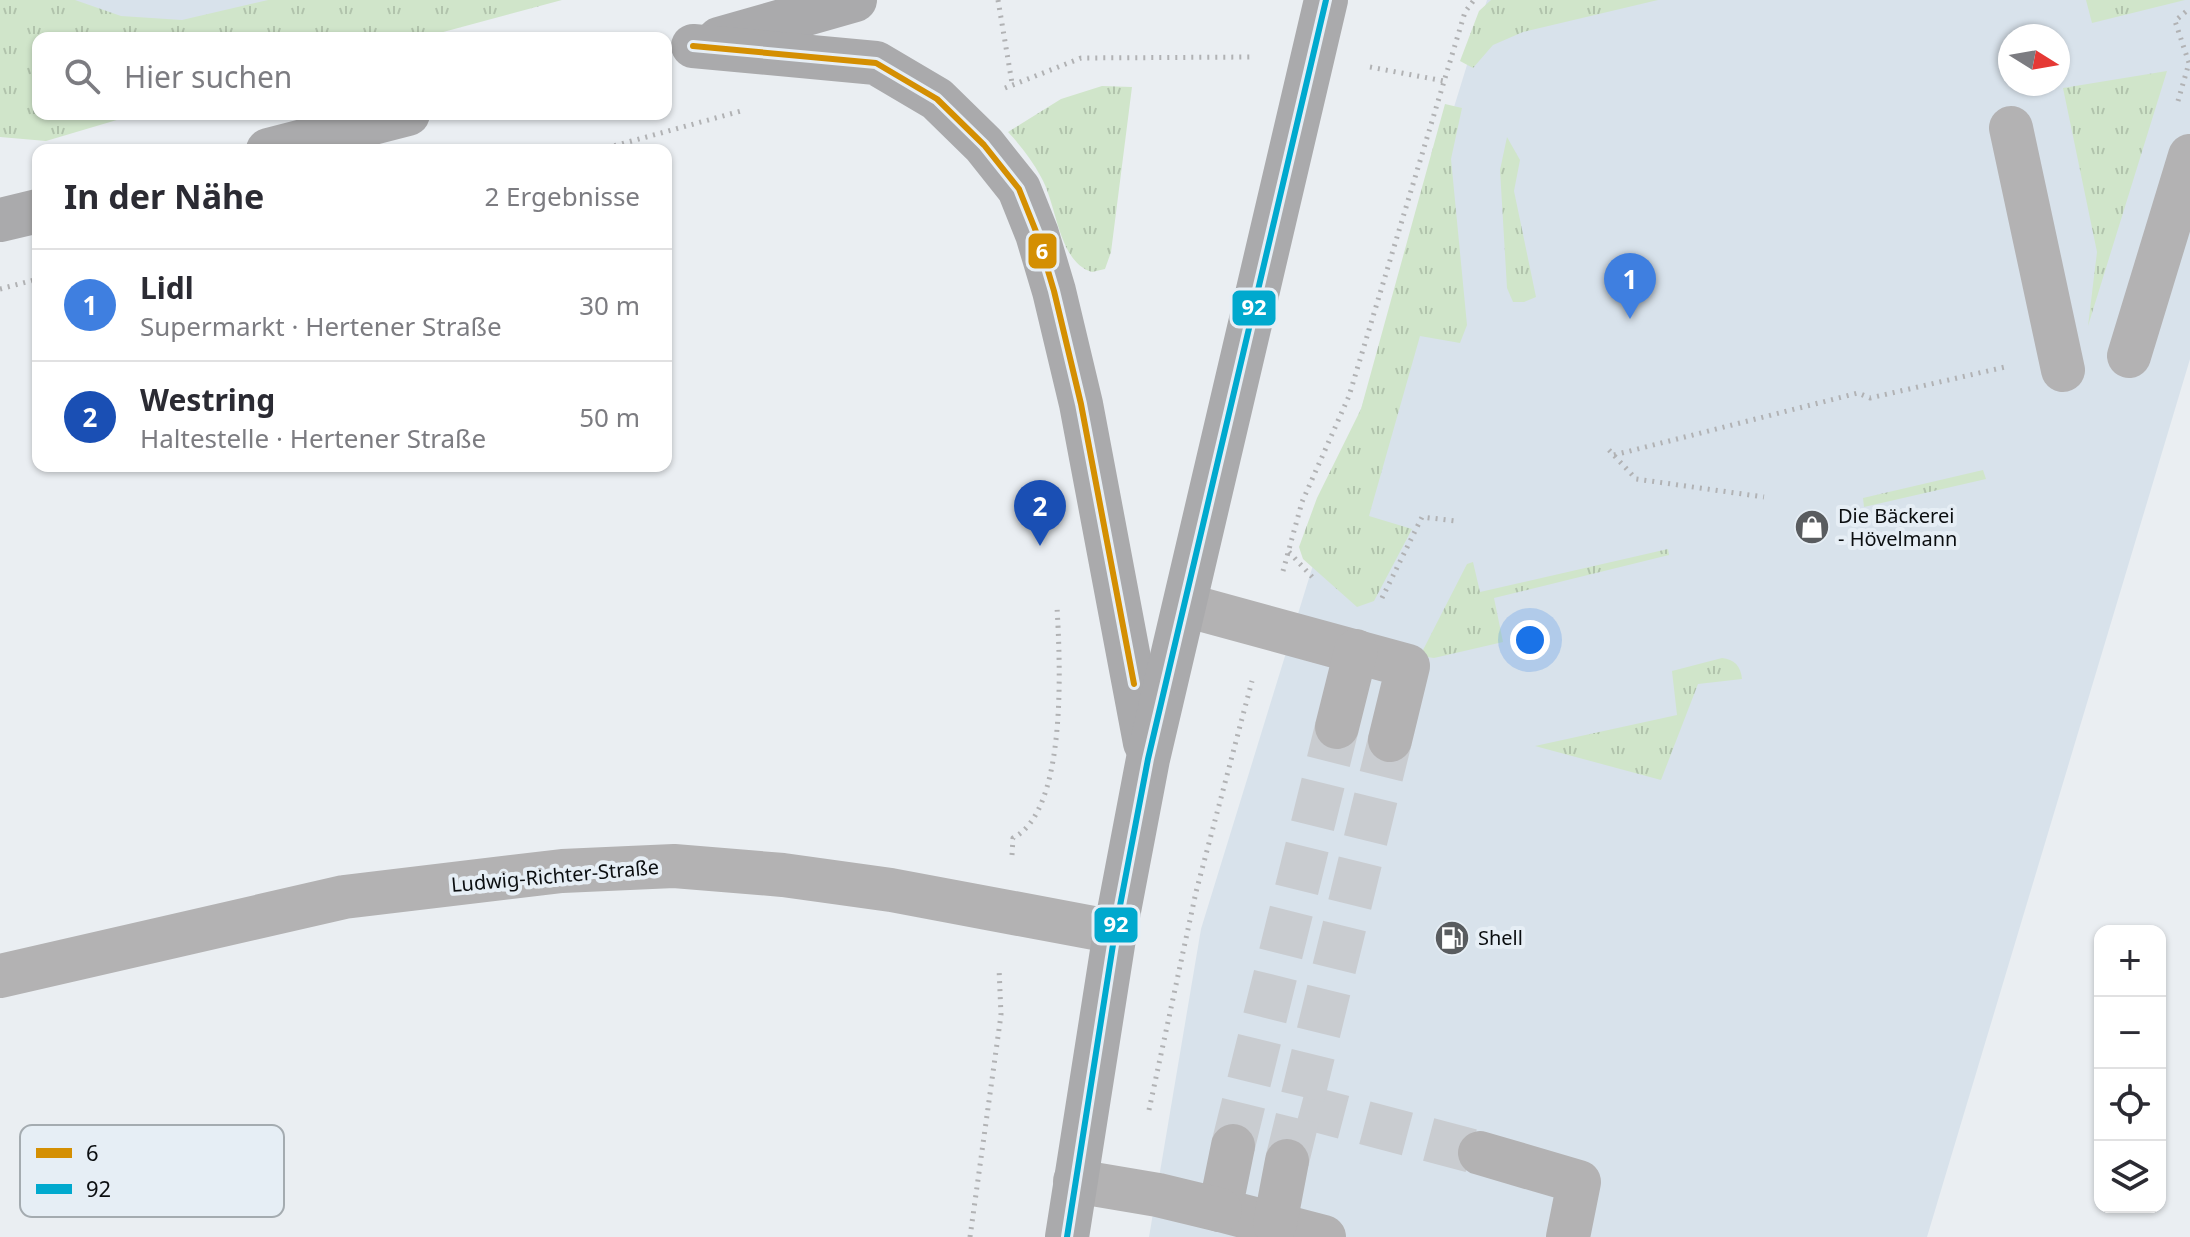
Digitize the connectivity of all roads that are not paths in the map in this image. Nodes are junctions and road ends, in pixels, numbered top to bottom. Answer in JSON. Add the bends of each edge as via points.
{"nodes":[{"id":1,"x":855,"y":0,"type":"edge"},
{"id":2,"x":1326,"y":0,"type":"edge"},
{"id":3,"x":680,"y":49,"type":"edge"},
{"id":4,"x":385,"y":120,"type":"edge"},
{"id":5,"x":2011,"y":128,"type":"dead end"},
{"id":6,"x":291,"y":144,"type":"edge"},
{"id":7,"x":2190,"y":156,"type":"edge"},
{"id":8,"x":32,"y":212,"type":"edge"},
{"id":9,"x":0,"y":220,"type":"edge"},
{"id":10,"x":2129,"y":356,"type":"dead end"},
{"id":11,"x":2061,"y":362,"type":"road end"},
{"id":12,"x":1185,"y":605,"type":"junction"},
{"id":13,"x":1356,"y":651,"type":"junction"},
{"id":14,"x":1337,"y":727,"type":"tunnel mouth"},
{"id":15,"x":1390,"y":740,"type":"tunnel mouth"},
{"id":16,"x":1148,"y":759,"type":"junction"},
{"id":17,"x":1115,"y":932,"type":"junction"},
{"id":18,"x":0,"y":976,"type":"edge"},
{"id":19,"x":1233,"y":1146,"type":"tunnel mouth"},
{"id":20,"x":1480,"y":1153,"type":"tunnel mouth"},
{"id":21,"x":1287,"y":1161,"type":"tunnel mouth"},
{"id":22,"x":1075,"y":1181,"type":"junction"},
{"id":23,"x":1220,"y":1210,"type":"junction"},
{"id":24,"x":1275,"y":1224,"type":"junction"},
{"id":25,"x":1067,"y":1237,"type":"edge"},
{"id":26,"x":1324,"y":1237,"type":"edge"},
{"id":27,"x":1568,"y":1237,"type":"edge"}],
"edges":[{"from":1,"to":3,"type":"main road"},
{"from":2,"to":12,"type":"main road"},
{"from":3,"to":16,"type":"main road","via":[[876,63],[937,99],[1019,189],[1054,291],[1081,404]]},
{"from":4,"to":6,"type":"main road"},
{"from":5,"to":11,"type":"street"},
{"from":7,"to":10,"type":"street"},
{"from":8,"to":9,"type":"main road"},
{"from":12,"to":13,"type":"street"},
{"from":12,"to":16,"type":"main road"},
{"from":13,"to":14,"type":"street"},
{"from":13,"to":15,"type":"street","via":[[1408,666]]},
{"from":16,"to":17,"type":"main road"},
{"from":17,"to":18,"type":"street","name":"Ludwig-Richter-Straße","via":[[891,890],[674,866],[562,871],[344,897]]},
{"from":17,"to":22,"type":"main road"},
{"from":19,"to":23,"type":"street"},
{"from":20,"to":27,"type":"street","via":[[1579,1182]]},
{"from":21,"to":24,"type":"street"},
{"from":22,"to":23,"type":"street"},
{"from":22,"to":25,"type":"main road"},
{"from":23,"to":24,"type":"street"},
{"from":24,"to":26,"type":"street"}]}
